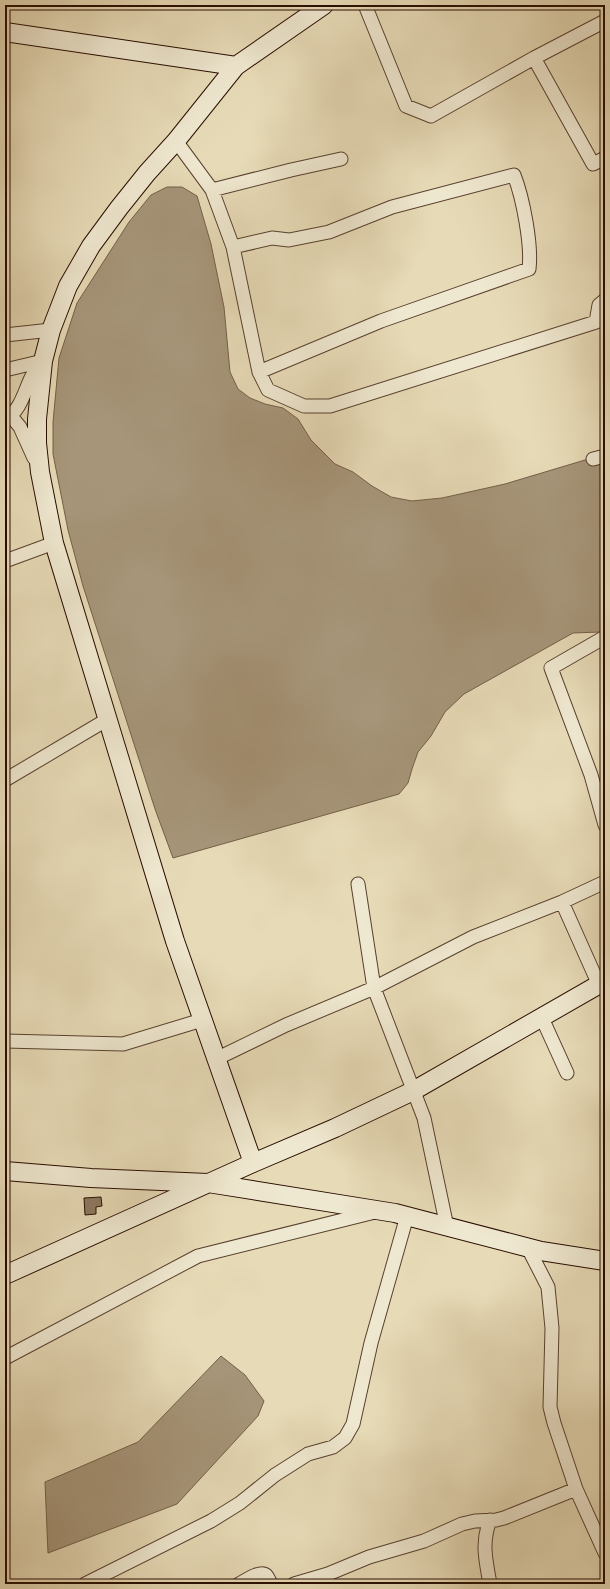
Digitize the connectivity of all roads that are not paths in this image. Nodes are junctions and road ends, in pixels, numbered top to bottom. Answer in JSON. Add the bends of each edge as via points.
{"nodes":[{"id":1,"x":324,"y":5,"type":"edge"},
{"id":2,"x":365,"y":5,"type":"edge"},
{"id":3,"x":605,"y":21,"type":"edge"},
{"id":4,"x":5,"y":32,"type":"edge"},
{"id":5,"x":534,"y":58,"type":"junction"},
{"id":6,"x":236,"y":66,"type":"junction"},
{"id":7,"x":176,"y":141,"type":"junction"},
{"id":8,"x":605,"y":158,"type":"edge"},
{"id":9,"x":341,"y":160,"type":"dead end"},
{"id":10,"x":212,"y":190,"type":"junction"},
{"id":11,"x":233,"y":247,"type":"junction"},
{"id":12,"x":605,"y":300,"type":"edge"},
{"id":13,"x":51,"y":330,"type":"junction"},
{"id":14,"x":5,"y":335,"type":"edge"},
{"id":15,"x":43,"y":361,"type":"junction"},
{"id":16,"x":5,"y":370,"type":"edge"},
{"id":17,"x":259,"y":372,"type":"junction"},
{"id":18,"x":8,"y":418,"type":"edge"},
{"id":19,"x":40,"y":472,"type":"junction"},
{"id":20,"x":54,"y":543,"type":"junction"},
{"id":21,"x":5,"y":561,"type":"edge"},
{"id":22,"x":605,"y":638,"type":"edge"},
{"id":23,"x":108,"y":719,"type":"junction"},
{"id":24,"x":5,"y":780,"type":"edge"},
{"id":25,"x":605,"y":825,"type":"edge"},
{"id":26,"x":605,"y":882,"type":"edge"},
{"id":27,"x":358,"y":884,"type":"dead end"},
{"id":28,"x":562,"y":902,"type":"junction"},
{"id":29,"x":602,"y":983,"type":"edge"},
{"id":30,"x":374,"y":988,"type":"junction"},
{"id":31,"x":542,"y":1018,"type":"junction"},
{"id":32,"x":202,"y":1020,"type":"junction"},
{"id":33,"x":5,"y":1041,"type":"edge"},
{"id":34,"x":216,"y":1058,"type":"junction"},
{"id":35,"x":567,"y":1073,"type":"dead end"},
{"id":36,"x":413,"y":1090,"type":"junction"},
{"id":37,"x":253,"y":1163,"type":"junction"},
{"id":38,"x":5,"y":1171,"type":"edge"},
{"id":39,"x":208,"y":1183,"type":"junction"},
{"id":40,"x":380,"y":1210,"type":"junction"},
{"id":41,"x":407,"y":1216,"type":"junction"},
{"id":42,"x":446,"y":1227,"type":"junction"},
{"id":43,"x":528,"y":1248,"type":"junction"},
{"id":44,"x":605,"y":1261,"type":"edge"},
{"id":45,"x":5,"y":1275,"type":"edge"},
{"id":46,"x":5,"y":1358,"type":"edge"},
{"id":47,"x":576,"y":1489,"type":"junction"},
{"id":48,"x":490,"y":1520,"type":"junction"},
{"id":49,"x":605,"y":1553,"type":"edge"},
{"id":50,"x":85,"y":1584,"type":"edge"},
{"id":51,"x":239,"y":1584,"type":"edge"},
{"id":52,"x":271,"y":1584,"type":"edge"},
{"id":53,"x":294,"y":1584,"type":"edge"},
{"id":54,"x":490,"y":1584,"type":"edge"}],
"edges":[{"from":1,"to":6,"type":"street"},
{"from":2,"to":5,"type":"street","via":[[406,106],[431,116]]},
{"from":3,"to":5,"type":"street"},
{"from":4,"to":6,"type":"street"},
{"from":5,"to":8,"type":"street","via":[[593,164]]},
{"from":6,"to":7,"type":"street"},
{"from":7,"to":10,"type":"street"},
{"from":7,"to":13,"type":"street","via":[[147,173],[92,246],[68,286]]},
{"from":9,"to":10,"type":"street"},
{"from":10,"to":11,"type":"street"},
{"from":11,"to":17,"type":"street"},
{"from":11,"to":17,"type":"street","via":[[272,238],[289,240],[329,232],[392,207],[514,175],[518,187],[531,255],[529,269],[381,321]]},
{"from":12,"to":17,"type":"street","via":[[599,305],[596,322],[330,406],[304,406],[268,390]]},
{"from":13,"to":14,"type":"street"},
{"from":13,"to":15,"type":"street"},
{"from":15,"to":16,"type":"street"},
{"from":15,"to":18,"type":"street","via":[[34,372],[21,403]]},
{"from":15,"to":19,"type":"street","via":[[37,419]]},
{"from":18,"to":19,"type":"street","via":[[24,434]]},
{"from":19,"to":20,"type":"street"},
{"from":20,"to":21,"type":"street"},
{"from":20,"to":23,"type":"street"},
{"from":22,"to":25,"type":"street","via":[[551,668],[591,775]]},
{"from":23,"to":24,"type":"street"},
{"from":23,"to":32,"type":"street","via":[[175,941]]},
{"from":26,"to":28,"type":"street"},
{"from":27,"to":30,"type":"street"},
{"from":28,"to":29,"type":"street"},
{"from":28,"to":30,"type":"street","via":[[473,937]]},
{"from":29,"to":31,"type":"street"},
{"from":30,"to":34,"type":"street"},
{"from":30,"to":36,"type":"street"},
{"from":31,"to":35,"type":"street"},
{"from":31,"to":36,"type":"street"},
{"from":32,"to":33,"type":"street","via":[[123,1044]]},
{"from":32,"to":34,"type":"street"},
{"from":34,"to":37,"type":"street"},
{"from":36,"to":37,"type":"street","via":[[335,1128]]},
{"from":36,"to":42,"type":"street","via":[[424,1118]]},
{"from":37,"to":39,"type":"street"},
{"from":38,"to":39,"type":"street"},
{"from":39,"to":40,"type":"street"},
{"from":39,"to":45,"type":"street"},
{"from":40,"to":41,"type":"street"},
{"from":40,"to":46,"type":"street","via":[[198,1256]]},
{"from":41,"to":42,"type":"street"},
{"from":41,"to":50,"type":"street","via":[[371,1344],[353,1424],[345,1438],[333,1447],[308,1454],[211,1521]]},
{"from":42,"to":43,"type":"street"},
{"from":43,"to":44,"type":"street"},
{"from":43,"to":47,"type":"street","via":[[548,1287],[552,1328],[550,1408]]},
{"from":47,"to":48,"type":"street","via":[[504,1518]]},
{"from":47,"to":49,"type":"street"},
{"from":48,"to":53,"type":"street","via":[[462,1524],[424,1540]]},
{"from":48,"to":54,"type":"street","via":[[484,1542]]},
{"from":51,"to":52,"type":"street","via":[[263,1574]]}]}
